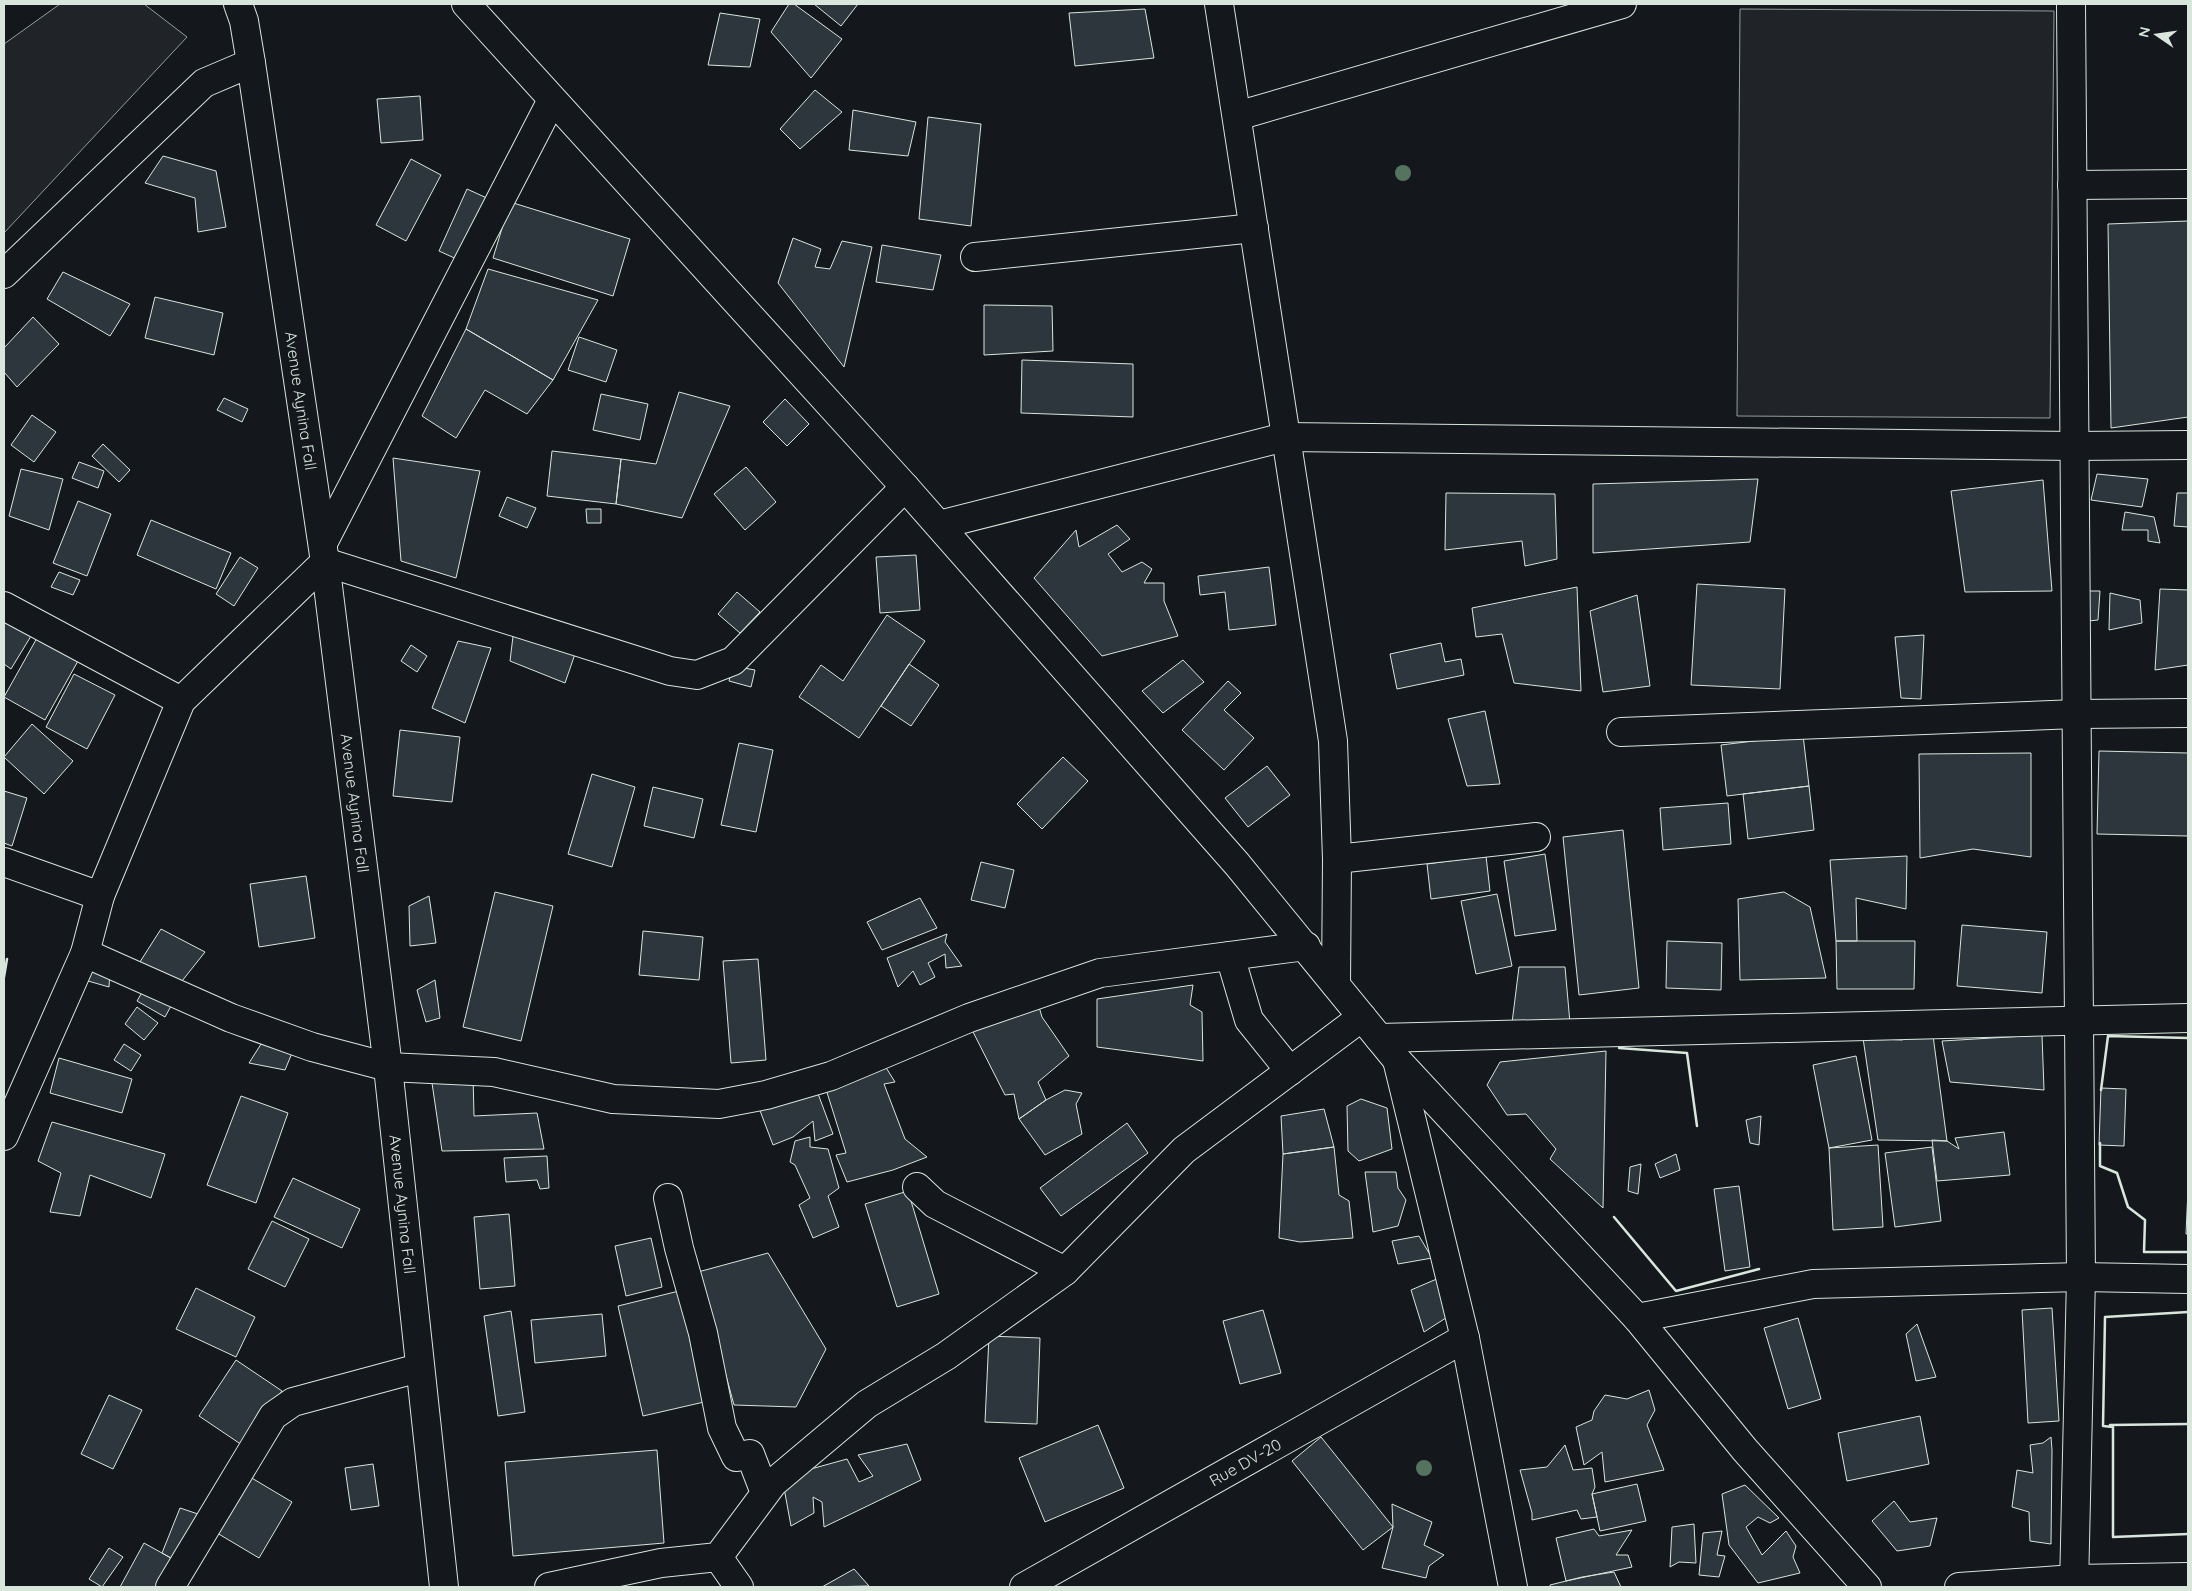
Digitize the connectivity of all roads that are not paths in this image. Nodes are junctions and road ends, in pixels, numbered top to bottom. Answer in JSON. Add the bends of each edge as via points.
{"nodes":[{"id":1,"x":466,"y":4,"type":"edge"},
{"id":2,"x":1219,"y":4,"type":"edge"},
{"id":3,"x":1622,"y":4,"type":"edge"},
{"id":4,"x":2070,"y":4,"type":"edge"},
{"id":5,"x":244,"y":10,"type":"edge"},
{"id":6,"x":251,"y":63,"type":"junction"},
{"id":7,"x":552,"y":100,"type":"junction"},
{"id":8,"x":1237,"y":116,"type":"junction"},
{"id":9,"x":2188,"y":184,"type":"edge"},
{"id":10,"x":2072,"y":185,"type":"junction"},
{"id":11,"x":1254,"y":228,"type":"junction"},
{"id":12,"x":975,"y":257,"type":"dead end"},
{"id":13,"x":4,"y":274,"type":"edge"},
{"id":14,"x":1285,"y":437,"type":"junction"},
{"id":15,"x":2188,"y":445,"type":"edge"},
{"id":16,"x":2074,"y":446,"type":"junction"},
{"id":17,"x":905,"y":487,"type":"junction"},
{"id":18,"x":939,"y":525,"type":"junction"},
{"id":19,"x":324,"y":552,"type":"junction"},
{"id":20,"x":4,"y":606,"type":"edge"},
{"id":21,"x":181,"y":701,"type":"junction"},
{"id":22,"x":2188,"y":713,"type":"edge"},
{"id":23,"x":2077,"y":714,"type":"junction"},
{"id":24,"x":1621,"y":732,"type":"dead end"},
{"id":25,"x":1536,"y":837,"type":"dead end"},
{"id":26,"x":1337,"y":859,"type":"junction"},
{"id":27,"x":4,"y":862,"type":"edge"},
{"id":28,"x":100,"y":896,"type":"junction"},
{"id":29,"x":1306,"y":946,"type":"junction"},
{"id":30,"x":85,"y":953,"type":"junction"},
{"id":31,"x":1230,"y":956,"type":"junction"},
{"id":32,"x":1336,"y":985,"type":"junction"},
{"id":33,"x":1362,"y":1017,"type":"junction"},
{"id":34,"x":2188,"y":1018,"type":"edge"},
{"id":35,"x":2079,"y":1021,"type":"junction"},
{"id":36,"x":1379,"y":1038,"type":"junction"},
{"id":37,"x":1397,"y":1060,"type":"junction"},
{"id":38,"x":388,"y":1067,"type":"junction"},
{"id":39,"x":1290,"y":1072,"type":"junction"},
{"id":40,"x":4,"y":1136,"type":"edge"},
{"id":41,"x":917,"y":1187,"type":"dead end"},
{"id":42,"x":668,"y":1198,"type":"dead end"},
{"id":43,"x":1065,"y":1271,"type":"junction"},
{"id":44,"x":2081,"y":1277,"type":"junction"},
{"id":45,"x":2188,"y":1279,"type":"edge"},
{"id":46,"x":1637,"y":1318,"type":"junction"},
{"id":47,"x":1465,"y":1338,"type":"junction"},
{"id":48,"x":419,"y":1368,"type":"junction"},
{"id":49,"x":765,"y":1493,"type":"junction"},
{"id":50,"x":718,"y":1557,"type":"junction"},
{"id":51,"x":2188,"y":1577,"type":"edge"},
{"id":52,"x":2074,"y":1583,"type":"edge"},
{"id":53,"x":170,"y":1587,"type":"edge"},
{"id":54,"x":444,"y":1587,"type":"edge"},
{"id":55,"x":549,"y":1587,"type":"edge"},
{"id":56,"x":739,"y":1587,"type":"edge"},
{"id":57,"x":1024,"y":1587,"type":"edge"},
{"id":58,"x":1513,"y":1587,"type":"edge"},
{"id":59,"x":1867,"y":1587,"type":"edge"},
{"id":60,"x":1959,"y":1587,"type":"edge"}],
"edges":[{"from":1,"to":7,"type":"street"},
{"from":2,"to":8,"type":"street"},
{"from":3,"to":8,"type":"street"},
{"from":4,"to":10,"type":"street"},
{"from":5,"to":6,"type":"street","name":"Avenue Aynina Fall"},
{"from":6,"to":13,"type":"street","via":[[204,83]]},
{"from":6,"to":19,"type":"street","name":"Avenue Aynina Fall"},
{"from":7,"to":17,"type":"street"},
{"from":7,"to":19,"type":"street"},
{"from":8,"to":11,"type":"street"},
{"from":9,"to":10,"type":"street"},
{"from":10,"to":16,"type":"street"},
{"from":11,"to":12,"type":"street"},
{"from":11,"to":14,"type":"street"},
{"from":14,"to":16,"type":"street"},
{"from":14,"to":18,"type":"street"},
{"from":14,"to":26,"type":"street","via":[[1333,742]]},
{"from":15,"to":16,"type":"street"},
{"from":16,"to":23,"type":"street"},
{"from":17,"to":18,"type":"street"},
{"from":17,"to":19,"type":"street","via":[[733,661],[697,675],[670,671]]},
{"from":18,"to":29,"type":"street"},
{"from":19,"to":21,"type":"street"},
{"from":19,"to":38,"type":"street","name":"Avenue Aynina Fall"},
{"from":20,"to":21,"type":"street"},
{"from":21,"to":28,"type":"street"},
{"from":22,"to":23,"type":"street"},
{"from":23,"to":24,"type":"street"},
{"from":23,"to":35,"type":"street"},
{"from":25,"to":26,"type":"street"},
{"from":26,"to":32,"type":"street"},
{"from":27,"to":28,"type":"street"},
{"from":28,"to":30,"type":"street"},
{"from":29,"to":31,"type":"street"},
{"from":29,"to":32,"type":"street"},
{"from":30,"to":38,"type":"street","via":[[232,1018],[312,1047]]},
{"from":30,"to":40,"type":"street"},
{"from":31,"to":38,"type":"street","via":[[1100,972],[969,1018],[831,1076],[766,1096],[719,1104],[613,1099],[494,1072]]},
{"from":31,"to":39,"type":"street","via":[[1249,1020]]},
{"from":32,"to":33,"type":"street"},
{"from":33,"to":36,"type":"street"},
{"from":33,"to":39,"type":"street"},
{"from":34,"to":35,"type":"street"},
{"from":35,"to":36,"type":"street"},
{"from":35,"to":44,"type":"street"},
{"from":36,"to":37,"type":"street"},
{"from":37,"to":46,"type":"street"},
{"from":37,"to":47,"type":"street"},
{"from":38,"to":48,"type":"street","name":"Avenue Aynina Fall"},
{"from":39,"to":43,"type":"street","via":[[1184,1150]]},
{"from":41,"to":43,"type":"street","via":[[935,1204]]},
{"from":42,"to":49,"type":"street","via":[[703,1332],[722,1428],[736,1457],[750,1454]]},
{"from":43,"to":49,"type":"street","via":[[946,1356],[867,1404]]},
{"from":44,"to":45,"type":"street"},
{"from":44,"to":46,"type":"street","via":[[1813,1284]]},
{"from":44,"to":52,"type":"street"},
{"from":46,"to":59,"type":"street","via":[[1745,1450]]},
{"from":47,"to":57,"type":"street","name":"Rue DV-20"},
{"from":47,"to":58,"type":"street"},
{"from":48,"to":53,"type":"street","via":[[294,1402],[273,1416]]},
{"from":48,"to":54,"type":"street","name":"Avenue Aynina Fall"},
{"from":49,"to":50,"type":"street"},
{"from":50,"to":55,"type":"street","via":[[661,1563]]},
{"from":50,"to":56,"type":"street"},
{"from":51,"to":52,"type":"street"},
{"from":52,"to":60,"type":"street"}]}
